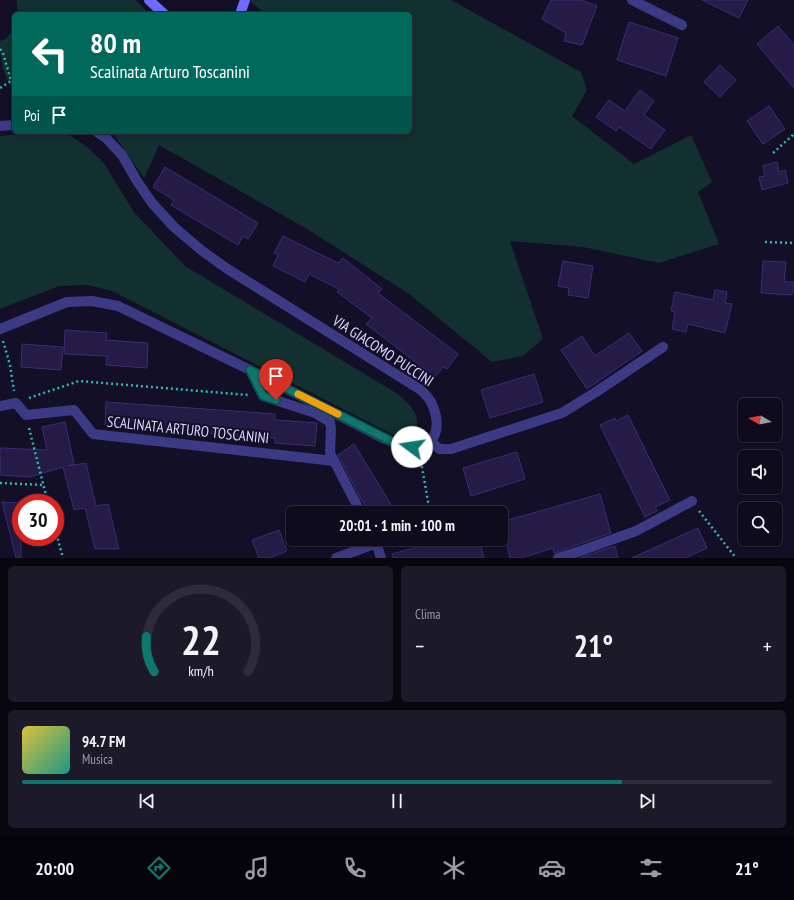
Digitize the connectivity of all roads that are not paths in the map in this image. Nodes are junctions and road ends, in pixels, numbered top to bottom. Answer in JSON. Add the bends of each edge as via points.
{"nodes":[{"id":1,"x":149,"y":0,"type":"edge"},
{"id":2,"x":245,"y":0,"type":"edge"},
{"id":3,"x":632,"y":0,"type":"edge"},
{"id":4,"x":162,"y":12,"type":"edge"},
{"id":5,"x":241,"y":12,"type":"edge"},
{"id":6,"x":682,"y":25,"type":"dead end"},
{"id":7,"x":12,"y":125,"type":"edge"},
{"id":8,"x":0,"y":126,"type":"edge"},
{"id":9,"x":100,"y":134,"type":"edge"},
{"id":10,"x":1,"y":333,"type":"edge"},
{"id":11,"x":663,"y":347,"type":"dead end"},
{"id":12,"x":250,"y":370,"type":"junction"},
{"id":13,"x":0,"y":406,"type":"edge"},
{"id":14,"x":432,"y":442,"type":"junction"},
{"id":15,"x":334,"y":461,"type":"junction"},
{"id":16,"x":692,"y":501,"type":"road end"},
{"id":17,"x":357,"y":506,"type":"edge"},
{"id":18,"x":364,"y":546,"type":"edge"},
{"id":19,"x":377,"y":546,"type":"edge"},
{"id":20,"x":336,"y":558,"type":"edge"},
{"id":21,"x":381,"y":558,"type":"edge"},
{"id":22,"x":558,"y":558,"type":"edge"}],
"edges":[{"from":1,"to":4,"type":"street"},
{"from":2,"to":5,"type":"street"},
{"from":3,"to":6,"type":"street"},
{"from":7,"to":8,"type":"street"},
{"from":9,"to":14,"type":"street","name":"VIA GIACOMO PUCCINI","via":[[122,155],[152,202],[174,227],[200,250],[421,390],[430,400],[437,421]]},
{"from":10,"to":12,"type":"street","via":[[67,302],[80,300],[107,303]]},
{"from":11,"to":14,"type":"street","via":[[562,413],[451,449],[439,449]]},
{"from":12,"to":14,"type":"street","via":[[402,446],[423,446]]},
{"from":12,"to":15,"type":"street","via":[[263,396],[314,413],[330,422],[330,453]]},
{"from":13,"to":15,"type":"street","name":"SCALINATA ARTURO TOSCANINI","via":[[16,403],[26,416],[74,410],[93,434]]},
{"from":15,"to":17,"type":"street"},
{"from":16,"to":22,"type":"street","via":[[636,531]]},
{"from":18,"to":20,"type":"street"},
{"from":19,"to":21,"type":"street"}]}
